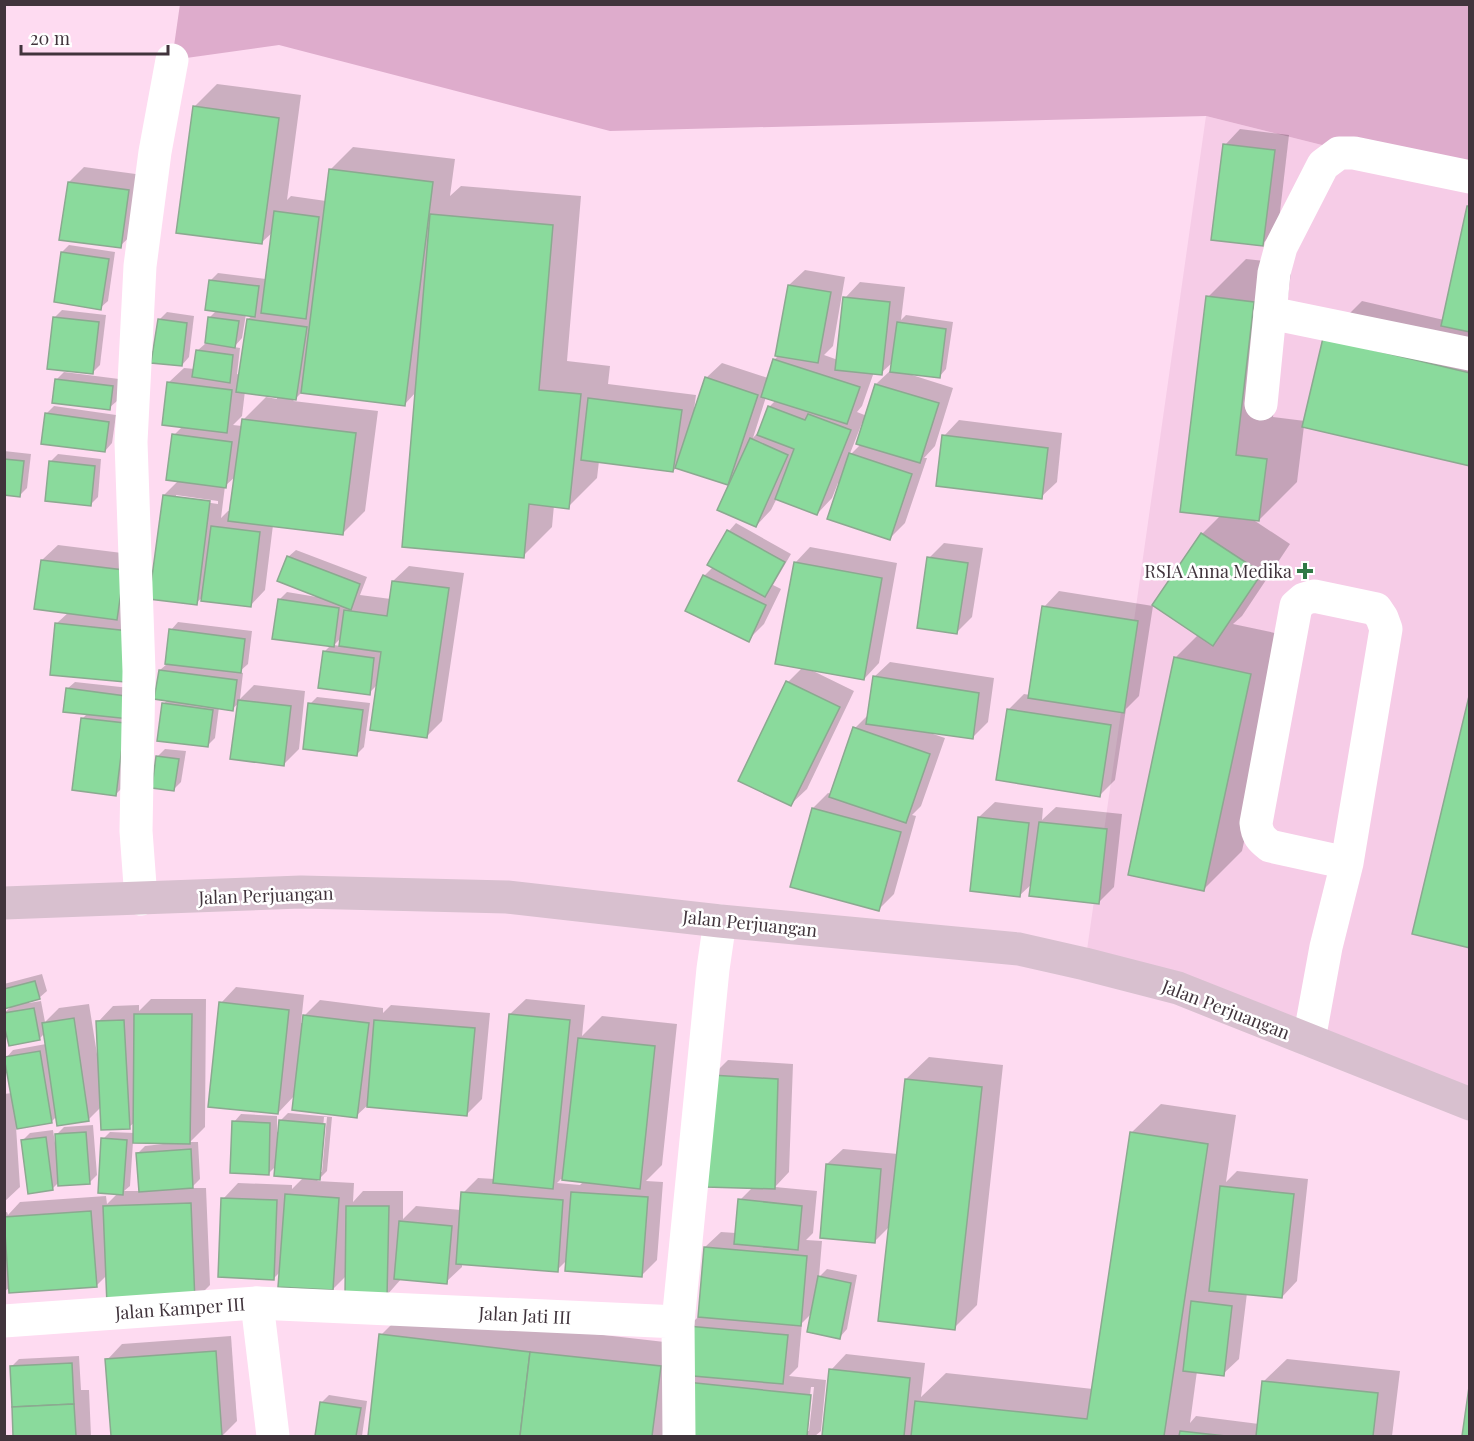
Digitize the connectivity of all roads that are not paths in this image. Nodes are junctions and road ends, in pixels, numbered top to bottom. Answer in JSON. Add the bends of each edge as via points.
{"nodes":[{"id":1,"x":172,"y":60,"type":"dead end"},
{"id":2,"x":1470,"y":177,"type":"edge"},
{"id":3,"x":1270,"y":313,"type":"junction"},
{"id":4,"x":1470,"y":354,"type":"edge"},
{"id":5,"x":1261,"y":404,"type":"dead end"},
{"id":6,"x":1347,"y":863,"type":"junction"},
{"id":7,"x":141,"y":899,"type":"junction"},
{"id":8,"x":4,"y":903,"type":"edge"},
{"id":9,"x":720,"y":921,"type":"junction"},
{"id":10,"x":1309,"y":1040,"type":"junction"},
{"id":11,"x":1470,"y":1104,"type":"edge"},
{"id":12,"x":257,"y":1303,"type":"junction"},
{"id":13,"x":4,"y":1321,"type":"edge"},
{"id":14,"x":678,"y":1322,"type":"junction"},
{"id":15,"x":273,"y":1437,"type":"edge"},
{"id":16,"x":679,"y":1437,"type":"edge"}],
"edges":[{"from":1,"to":7,"type":"street","via":[[140,267],[131,442],[139,671],[136,831]]},
{"from":2,"to":3,"type":"street","via":[[1339,153],[1323,165],[1281,246]]},
{"from":3,"to":4,"type":"street"},
{"from":3,"to":5,"type":"street"},
{"from":6,"to":6,"type":"street","via":[[1386,629],[1376,609],[1314,596],[1296,606],[1256,831],[1270,846]]},
{"from":6,"to":10,"type":"street"},
{"from":7,"to":8,"type":"main road","name":"Jalan Perjuangan"},
{"from":7,"to":9,"type":"main road","name":"Jalan Perjuangan","via":[[301,892],[507,897]]},
{"from":9,"to":10,"type":"main road","name":"Jalan Perjuangan","via":[[1019,949],[1178,988]]},
{"from":9,"to":14,"type":"street"},
{"from":10,"to":11,"type":"main road","name":"Jalan Perjuangan"},
{"from":12,"to":13,"type":"street","name":"Jalan Kamper III"},
{"from":12,"to":14,"type":"street","name":"Jalan Jati III"},
{"from":12,"to":15,"type":"street","name":"Jalan Kamper III"},
{"from":14,"to":16,"type":"street"}]}
